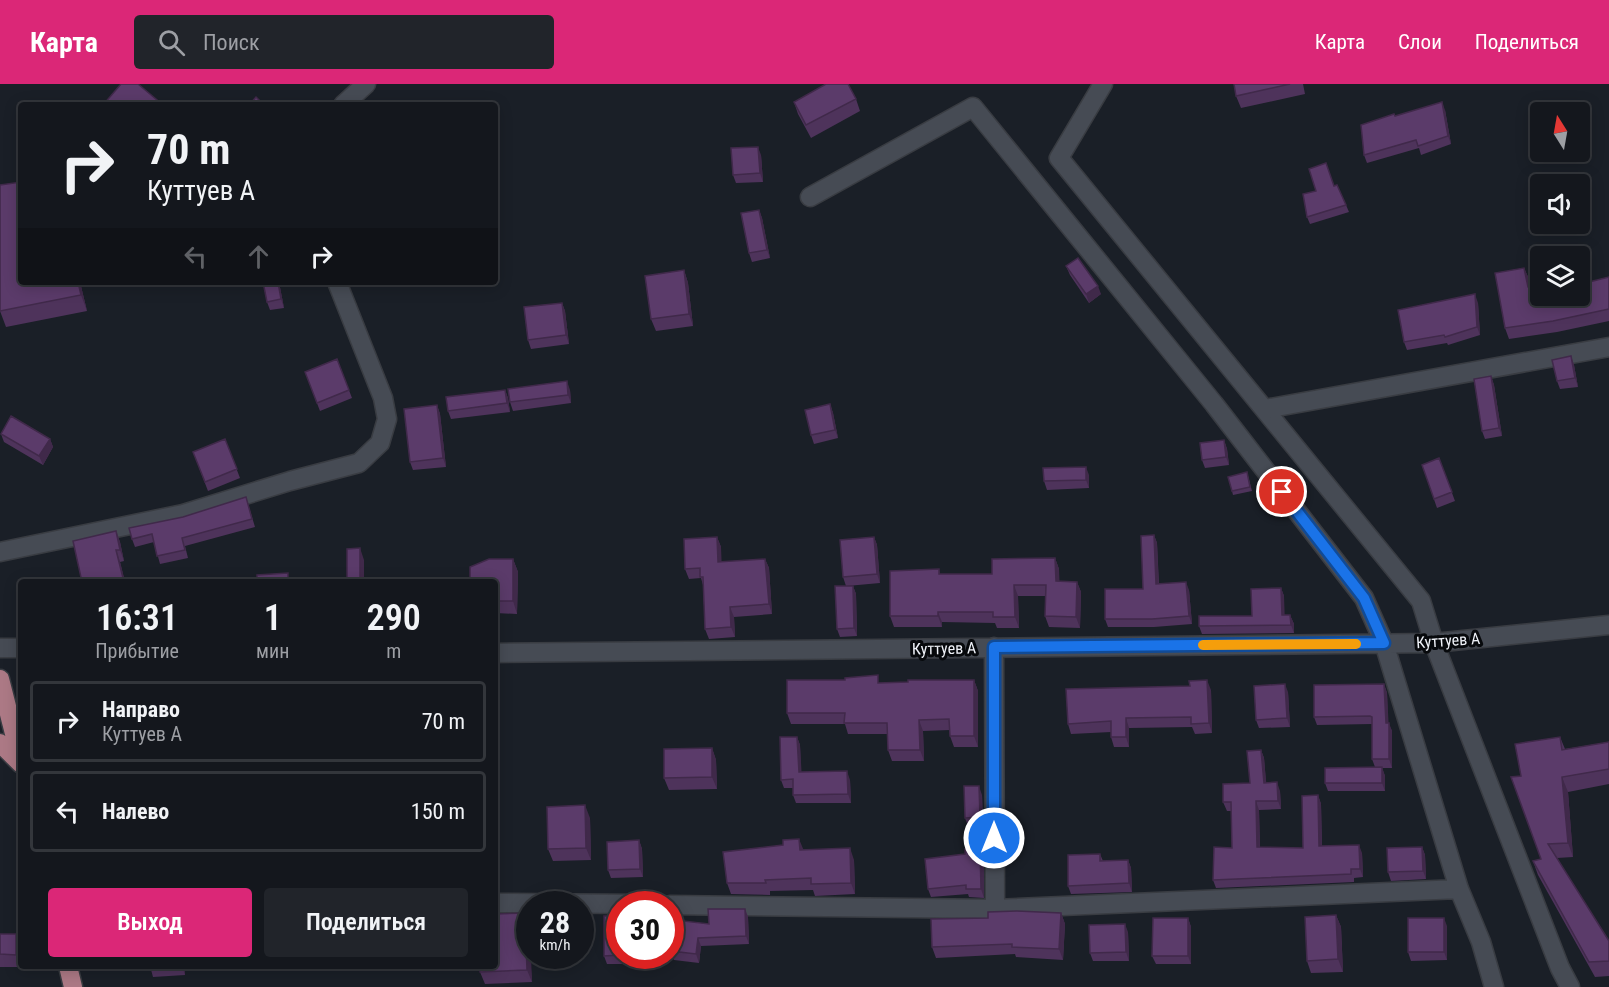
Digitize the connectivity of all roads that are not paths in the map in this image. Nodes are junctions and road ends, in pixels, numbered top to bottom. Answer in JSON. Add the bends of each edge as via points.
{"nodes":[{"id":1,"x":366,"y":84,"type":"edge"},
{"id":2,"x":1103,"y":84,"type":"edge"},
{"id":3,"x":346,"y":102,"type":"edge"},
{"id":4,"x":810,"y":197,"type":"dead end"},
{"id":5,"x":338,"y":285,"type":"edge"},
{"id":6,"x":1609,"y":347,"type":"edge"},
{"id":7,"x":1265,"y":409,"type":"junction"},
{"id":8,"x":0,"y":552,"type":"edge"},
{"id":9,"x":1609,"y":625,"type":"edge"},
{"id":10,"x":1384,"y":643,"type":"junction"},
{"id":11,"x":1434,"y":643,"type":"junction"},
{"id":12,"x":994,"y":647,"type":"junction"},
{"id":13,"x":0,"y":648,"type":"edge"},
{"id":14,"x":18,"y":648,"type":"edge"},
{"id":15,"x":498,"y":652,"type":"edge"},
{"id":16,"x":0,"y":679,"type":"edge"},
{"id":17,"x":0,"y":743,"type":"edge"},
{"id":18,"x":18,"y":750,"type":"edge"},
{"id":19,"x":18,"y":759,"type":"edge"},
{"id":20,"x":1459,"y":889,"type":"junction"},
{"id":21,"x":498,"y":903,"type":"edge"},
{"id":22,"x":606,"y":904,"type":"edge"},
{"id":23,"x":684,"y":905,"type":"edge"},
{"id":24,"x":995,"y":909,"type":"junction"},
{"id":25,"x":69,"y":969,"type":"edge"},
{"id":26,"x":73,"y":987,"type":"edge"},
{"id":27,"x":1494,"y":987,"type":"edge"},
{"id":28,"x":1570,"y":987,"type":"edge"}],
"edges":[{"from":1,"to":3,"type":"street"},
{"from":2,"to":7,"type":"street","via":[[1059,158]]},
{"from":4,"to":10,"type":"street","via":[[973,107],[1214,404],[1364,598]]},
{"from":5,"to":8,"type":"street","via":[[383,398],[387,419],[380,443],[359,463],[183,514]]},
{"from":6,"to":7,"type":"street"},
{"from":7,"to":11,"type":"street","via":[[1421,601]]},
{"from":9,"to":11,"type":"street","name":"Куттуев А"},
{"from":10,"to":11,"type":"street","name":"Куттуев А"},
{"from":10,"to":12,"type":"street","name":"Куттуев А"},
{"from":10,"to":20,"type":"street"},
{"from":11,"to":28,"type":"street"},
{"from":12,"to":15,"type":"street","name":"Куттуев А"},
{"from":12,"to":24,"type":"street"},
{"from":13,"to":14,"type":"street"},
{"from":16,"to":18,"type":"main road"},
{"from":17,"to":19,"type":"main road"},
{"from":20,"to":24,"type":"street"},
{"from":20,"to":27,"type":"street"},
{"from":21,"to":22,"type":"street"},
{"from":23,"to":24,"type":"street"},
{"from":25,"to":26,"type":"main road"}]}
